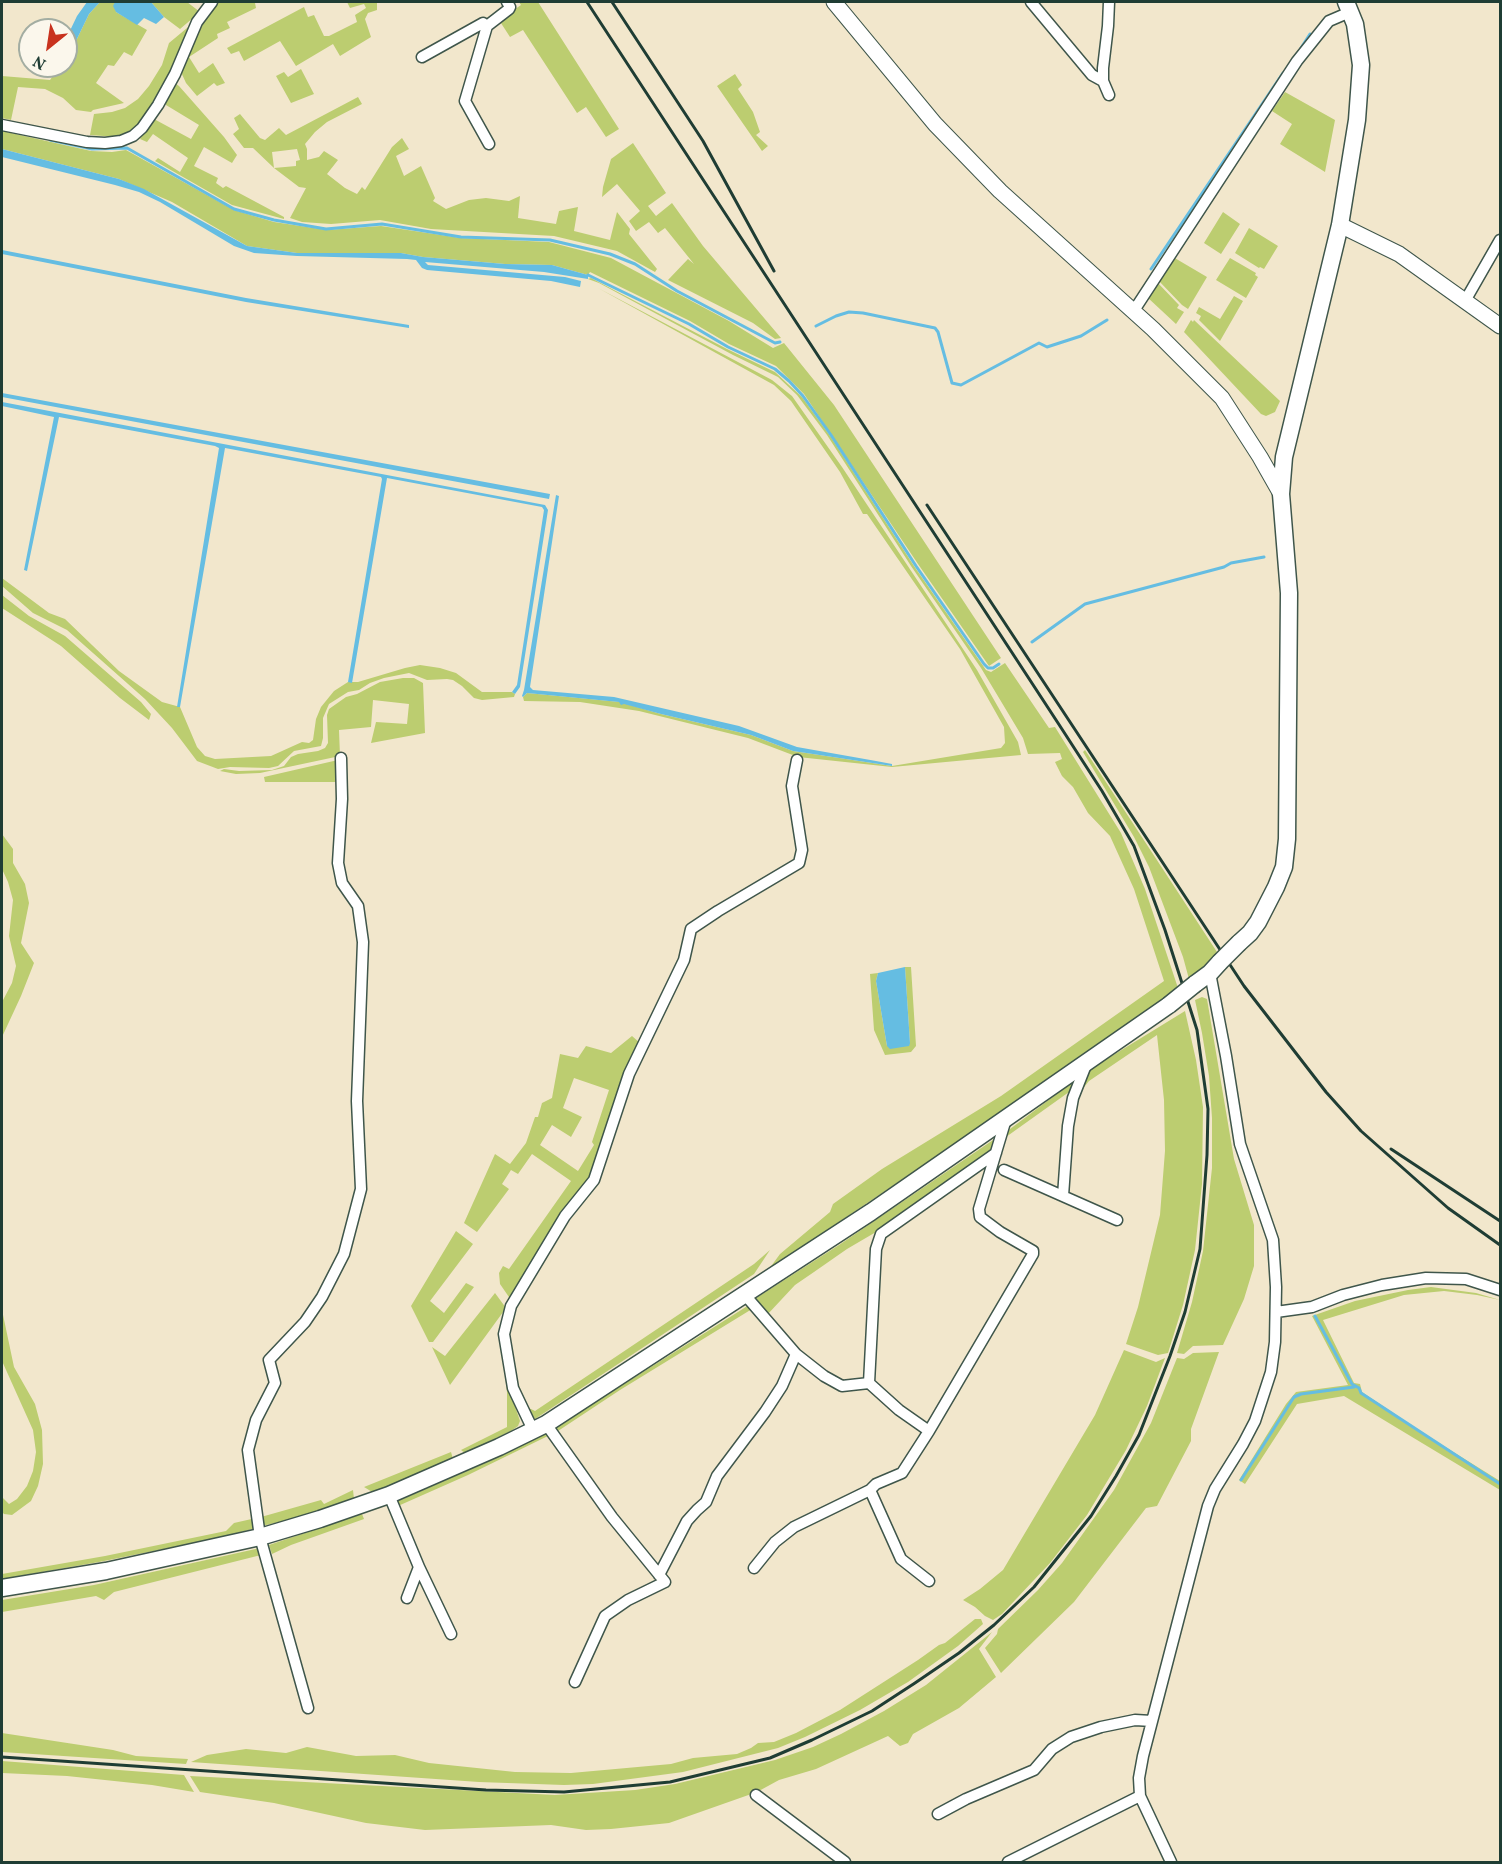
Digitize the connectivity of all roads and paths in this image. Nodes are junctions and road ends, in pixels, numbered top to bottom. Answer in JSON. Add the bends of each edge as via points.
{"nodes":[{"id":1,"x":212,"y":2,"type":"edge"},
{"id":2,"x":507,"y":2,"type":"edge"},
{"id":3,"x":834,"y":2,"type":"edge"},
{"id":4,"x":1031,"y":2,"type":"edge"},
{"id":5,"x":1109,"y":2,"type":"edge"},
{"id":6,"x":1351,"y":6,"type":"edge"},
{"id":7,"x":487,"y":26,"type":"junction"},
{"id":8,"x":422,"y":57,"type":"dead end"},
{"id":9,"x":1103,"y":81,"type":"junction"},
{"id":10,"x":1108,"y":95,"type":"dead end"},
{"id":11,"x":2,"y":125,"type":"edge"},
{"id":12,"x":489,"y":144,"type":"dead end"},
{"id":13,"x":1340,"y":225,"type":"junction"},
{"id":14,"x":1500,"y":240,"type":"edge"},
{"id":15,"x":1465,"y":301,"type":"junction"},
{"id":16,"x":1133,"y":312,"type":"junction"},
{"id":17,"x":1500,"y":326,"type":"edge"},
{"id":18,"x":1281,"y":494,"type":"junction"},
{"id":19,"x":340,"y":758,"type":"dead end"},
{"id":20,"x":797,"y":760,"type":"dead end"},
{"id":21,"x":1215,"y":968,"type":"junction"},
{"id":22,"x":1087,"y":1062,"type":"junction"},
{"id":23,"x":1006,"y":1119,"type":"junction"},
{"id":24,"x":996,"y":1153,"type":"junction"},
{"id":25,"x":1004,"y":1170,"type":"dead end"},
{"id":26,"x":1063,"y":1196,"type":"junction"},
{"id":27,"x":1117,"y":1220,"type":"dead end"},
{"id":28,"x":1500,"y":1290,"type":"edge"},
{"id":29,"x":745,"y":1295,"type":"junction"},
{"id":30,"x":1276,"y":1312,"type":"junction"},
{"id":31,"x":796,"y":1354,"type":"junction"},
{"id":32,"x":869,"y":1383,"type":"junction"},
{"id":33,"x":540,"y":1427,"type":"junction"},
{"id":34,"x":929,"y":1431,"type":"junction"},
{"id":35,"x":870,"y":1490,"type":"junction"},
{"id":36,"x":389,"y":1494,"type":"junction"},
{"id":37,"x":260,"y":1537,"type":"junction"},
{"id":38,"x":419,"y":1567,"type":"junction"},
{"id":39,"x":754,"y":1568,"type":"dead end"},
{"id":40,"x":659,"y":1575,"type":"junction"},
{"id":41,"x":929,"y":1581,"type":"dead end"},
{"id":42,"x":2,"y":1588,"type":"edge"},
{"id":43,"x":407,"y":1598,"type":"dead end"},
{"id":44,"x":451,"y":1634,"type":"dead end"},
{"id":45,"x":575,"y":1682,"type":"dead end"},
{"id":46,"x":308,"y":1708,"type":"dead end"},
{"id":47,"x":1152,"y":1721,"type":"junction"},
{"id":48,"x":756,"y":1795,"type":"dead end"},
{"id":49,"x":1140,"y":1796,"type":"junction"},
{"id":50,"x":938,"y":1814,"type":"dead end"},
{"id":51,"x":845,"y":1863,"type":"edge"},
{"id":52,"x":1008,"y":1863,"type":"edge"},
{"id":53,"x":1171,"y":1863,"type":"edge"}],
"edges":[{"from":1,"to":11,"type":"street","via":[[197,22],[158,105],[133,136],[121,141],[87,142]]},
{"from":2,"to":7,"type":"street","via":[[509,9]]},
{"from":3,"to":16,"type":"main road","via":[[951,142]]},
{"from":4,"to":9,"type":"street","via":[[1092,75]]},
{"from":5,"to":9,"type":"street"},
{"from":6,"to":13,"type":"main road","via":[[1360,45],[1361,86]]},
{"from":6,"to":16,"type":"street","via":[[1329,21],[1297,61]]},
{"from":7,"to":8,"type":"street","via":[[483,23]]},
{"from":7,"to":12,"type":"street","via":[[465,101]]},
{"from":9,"to":10,"type":"street"},
{"from":13,"to":15,"type":"main road","via":[[1399,254]]},
{"from":13,"to":18,"type":"main road","via":[[1284,458]]},
{"from":14,"to":15,"type":"street"},
{"from":15,"to":17,"type":"main road"},
{"from":16,"to":18,"type":"main road","via":[[1222,398]]},
{"from":18,"to":21,"type":"main road","bridge":true,"via":[[1289,593],[1284,867],[1258,922]]},
{"from":19,"to":37,"type":"street","via":[[338,863],[342,883],[358,906],[363,942],[357,1101],[361,1189],[344,1254],[322,1297],[305,1322],[269,1360],[275,1383],[256,1420],[248,1450]]},
{"from":20,"to":33,"type":"street","via":[[792,786],[802,850],[799,863],[691,929],[684,960],[629,1074],[594,1180],[565,1216],[511,1306],[504,1334],[513,1388]]},
{"from":21,"to":22,"type":"main road","bridge":true},
{"from":21,"to":30,"type":"street","via":[[1240,1144],[1273,1240]]},
{"from":22,"to":23,"type":"main road"},
{"from":22,"to":26,"type":"street","via":[[1073,1098]]},
{"from":23,"to":24,"type":"street"},
{"from":23,"to":29,"type":"main road"},
{"from":24,"to":32,"type":"street","via":[[881,1234],[876,1249]]},
{"from":24,"to":34,"type":"street","via":[[980,1217],[1033,1254]]},
{"from":25,"to":26,"type":"street"},
{"from":26,"to":27,"type":"street"},
{"from":28,"to":30,"type":"street","via":[[1466,1279],[1426,1278],[1382,1285],[1312,1307]]},
{"from":29,"to":31,"type":"street"},
{"from":29,"to":33,"type":"main road"},
{"from":30,"to":47,"type":"street","via":[[1264,1398],[1208,1506]]},
{"from":31,"to":32,"type":"street","via":[[842,1386]]},
{"from":31,"to":40,"type":"street","via":[[782,1386],[717,1476],[706,1502],[687,1521]]},
{"from":32,"to":34,"type":"street"},
{"from":33,"to":36,"type":"main road"},
{"from":33,"to":40,"type":"street"},
{"from":34,"to":35,"type":"street","via":[[902,1473]]},
{"from":35,"to":39,"type":"street","via":[[794,1527],[775,1542]]},
{"from":35,"to":41,"type":"street","via":[[901,1559]]},
{"from":36,"to":37,"type":"main road"},
{"from":36,"to":38,"type":"street"},
{"from":37,"to":42,"type":"main road","via":[[106,1571]]},
{"from":37,"to":46,"type":"street"},
{"from":38,"to":43,"type":"street"},
{"from":38,"to":44,"type":"street"},
{"from":40,"to":45,"type":"street","via":[[665,1582],[605,1616]]},
{"from":47,"to":49,"type":"street","via":[[1139,1778]]},
{"from":47,"to":50,"type":"street","via":[[1124,1722],[1071,1737],[1052,1749],[1034,1770]]},
{"from":48,"to":51,"type":"street"},
{"from":49,"to":52,"type":"street"},
{"from":49,"to":53,"type":"street"}]}
